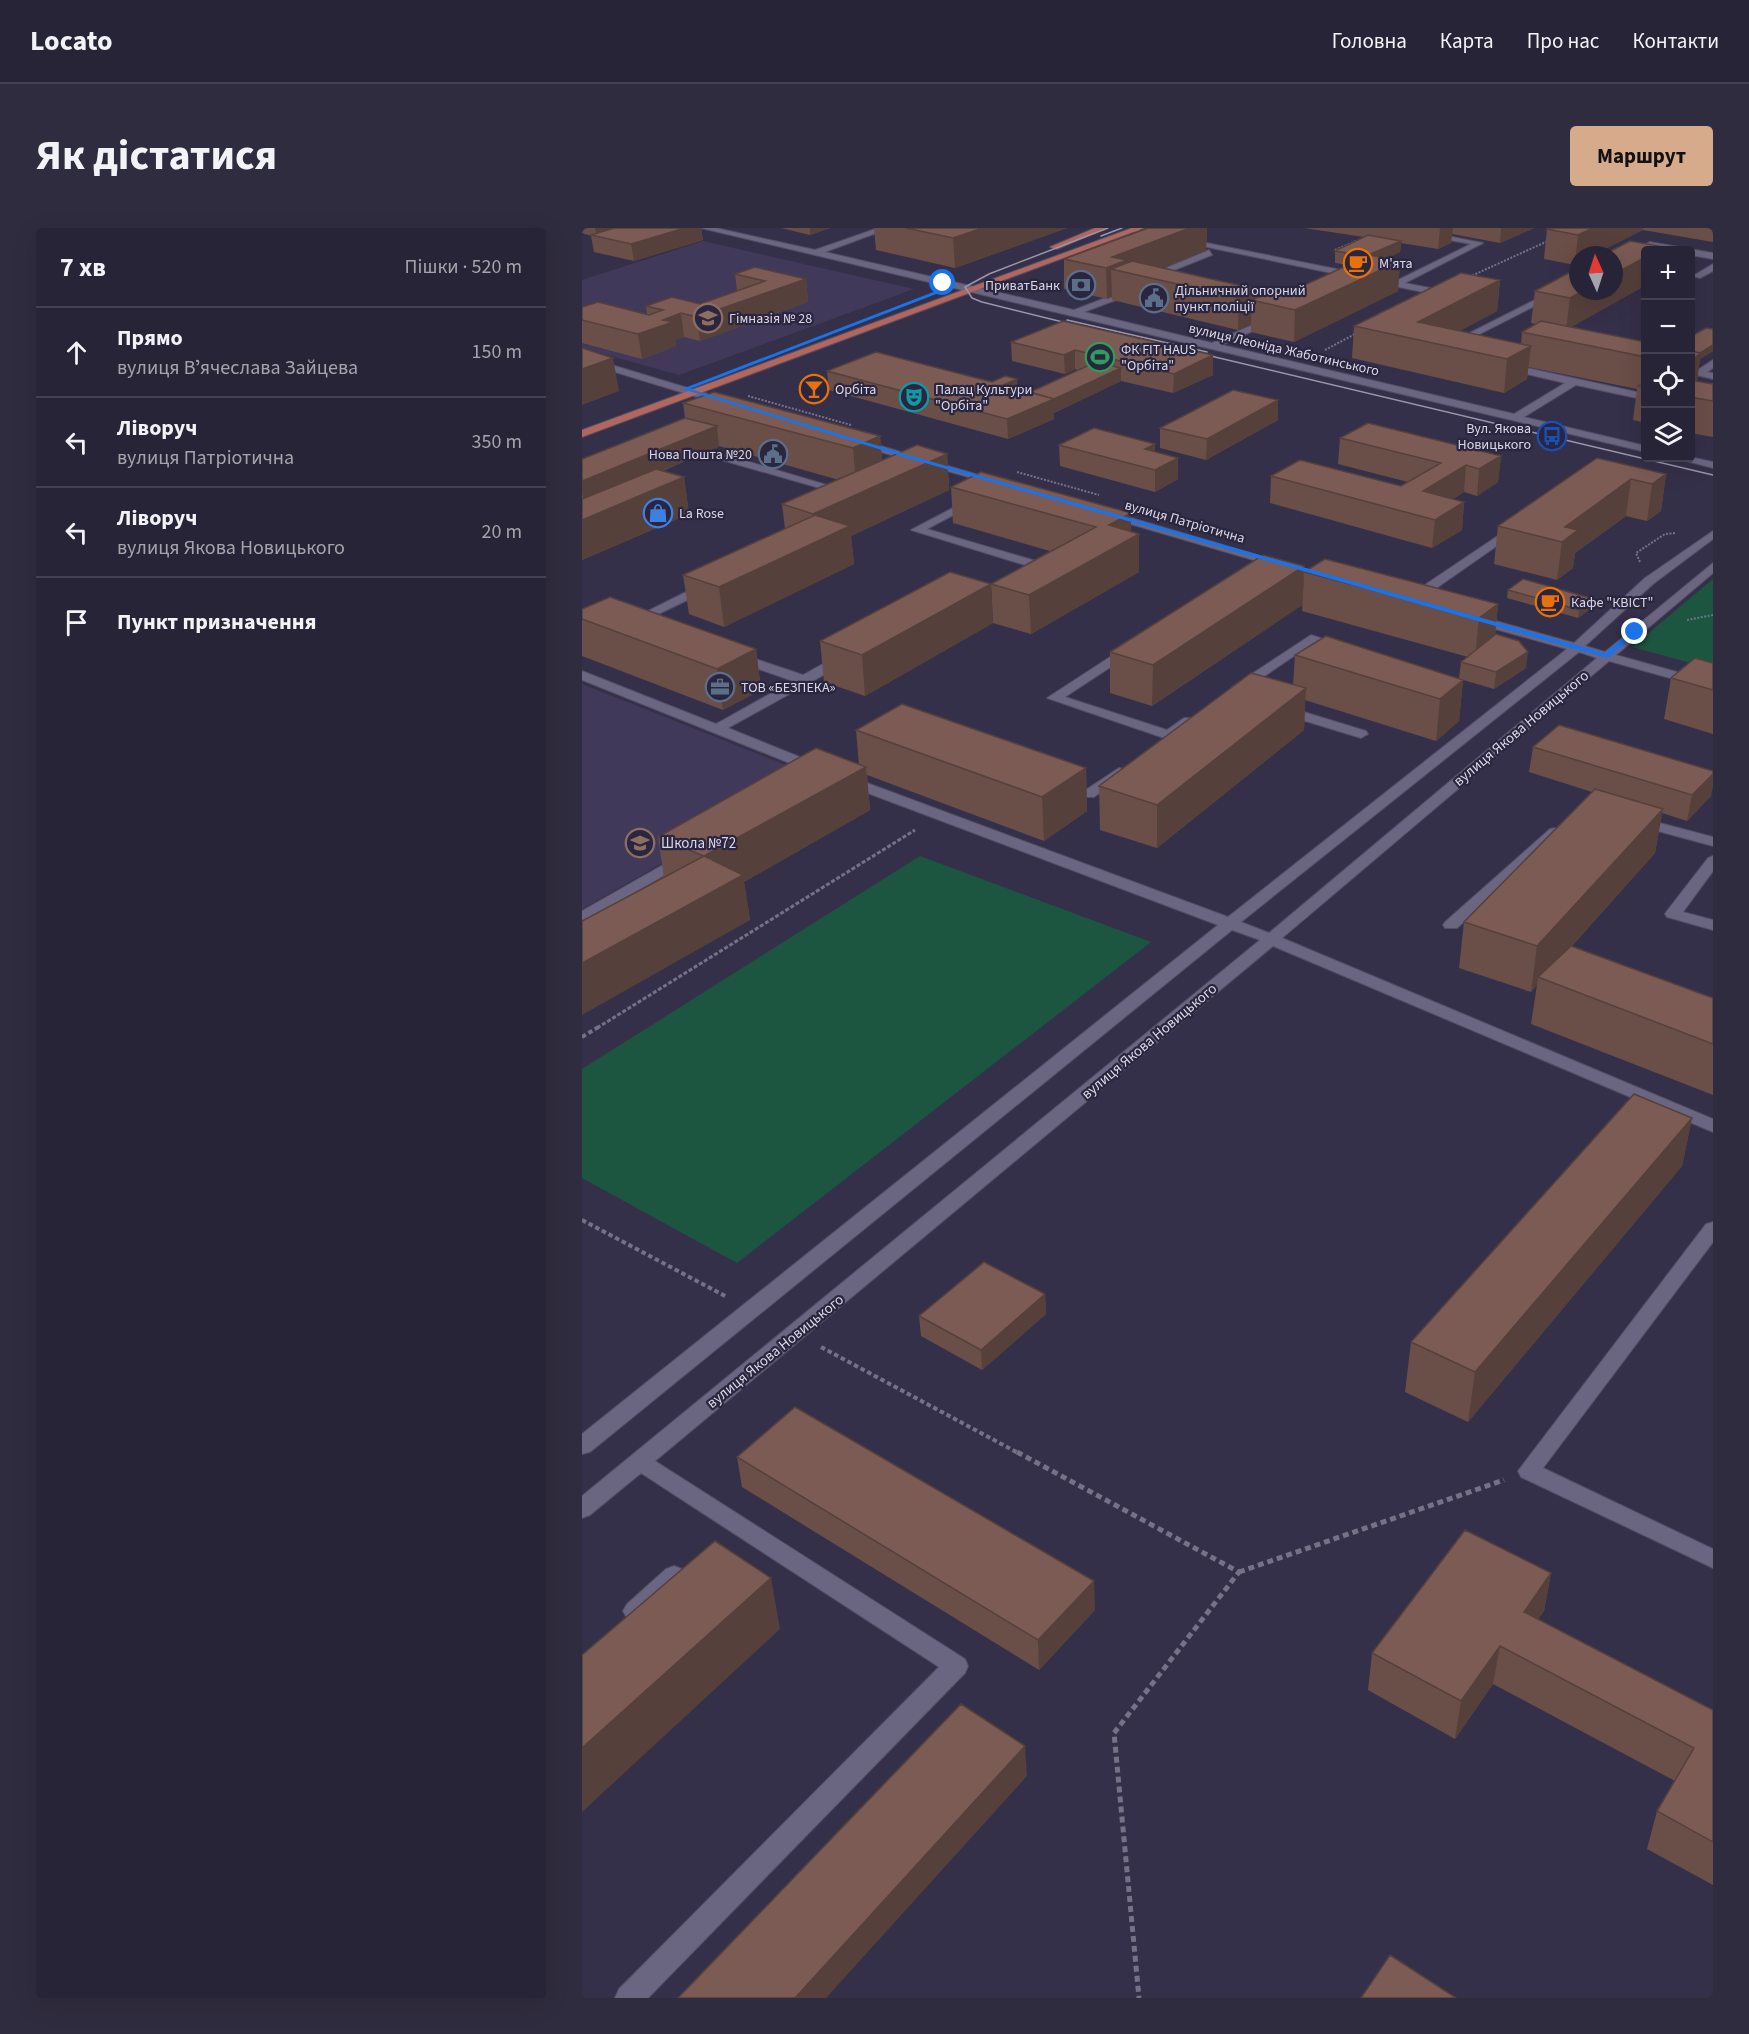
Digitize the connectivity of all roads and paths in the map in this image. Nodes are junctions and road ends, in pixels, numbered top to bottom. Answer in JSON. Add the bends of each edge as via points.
{"nodes":[{"id":1,"x":705,"y":228,"type":"edge"},
{"id":2,"x":868,"y":228,"type":"edge"},
{"id":3,"x":1102,"y":228,"type":"edge"},
{"id":4,"x":883,"y":229,"type":"edge"},
{"id":5,"x":1138,"y":229,"type":"edge"},
{"id":6,"x":1423,"y":233,"type":"dead end"},
{"id":7,"x":1553,"y":238,"type":"dead end"},
{"id":8,"x":1050,"y":249,"type":"dead end"},
{"id":9,"x":1641,"y":250,"type":"edge"},
{"id":10,"x":815,"y":253,"type":"junction"},
{"id":11,"x":1695,"y":253,"type":"edge"},
{"id":12,"x":1209,"y":254,"type":"dead end"},
{"id":13,"x":1713,"y":256,"type":"edge"},
{"id":14,"x":1623,"y":258,"type":"edge"},
{"id":15,"x":1713,"y":267,"type":"edge"},
{"id":16,"x":1697,"y":276,"type":"dead end"},
{"id":17,"x":975,"y":277,"type":"dead end"},
{"id":18,"x":1396,"y":284,"type":"junction"},
{"id":19,"x":954,"y":286,"type":"junction"},
{"id":20,"x":1569,"y":286,"type":"edge"},
{"id":21,"x":1138,"y":288,"type":"junction"},
{"id":22,"x":975,"y":289,"type":"junction"},
{"id":23,"x":1149,"y":291,"type":"edge"},
{"id":24,"x":1437,"y":292,"type":"joint"},
{"id":25,"x":1071,"y":314,"type":"junction"},
{"id":26,"x":1250,"y":314,"type":"edge"},
{"id":27,"x":1282,"y":314,"type":"edge"},
{"id":28,"x":1273,"y":319,"type":"junction"},
{"id":29,"x":1357,"y":334,"type":"dead end"},
{"id":30,"x":1210,"y":347,"type":"junction"},
{"id":31,"x":1461,"y":356,"type":"edge"},
{"id":32,"x":582,"y":359,"type":"edge"},
{"id":33,"x":1713,"y":363,"type":"edge"},
{"id":34,"x":1495,"y":364,"type":"edge"},
{"id":35,"x":1293,"y":367,"type":"junction"},
{"id":36,"x":1713,"y":376,"type":"edge"},
{"id":37,"x":1574,"y":382,"type":"junction"},
{"id":38,"x":689,"y":391,"type":"junction"},
{"id":39,"x":1641,"y":396,"type":"edge"},
{"id":40,"x":735,"y":406,"type":"edge"},
{"id":41,"x":1514,"y":419,"type":"junction"},
{"id":42,"x":582,"y":428,"type":"edge"},
{"id":43,"x":582,"y":435,"type":"edge"},
{"id":44,"x":842,"y":438,"type":"edge"},
{"id":45,"x":1641,"y":448,"type":"edge"},
{"id":46,"x":722,"y":458,"type":"dead end"},
{"id":47,"x":1695,"y":461,"type":"edge"},
{"id":48,"x":930,"y":463,"type":"junction"},
{"id":49,"x":1713,"y":465,"type":"edge"},
{"id":50,"x":910,"y":472,"type":"edge"},
{"id":51,"x":837,"y":505,"type":"edge"},
{"id":52,"x":1096,"y":511,"type":"edge"},
{"id":53,"x":1525,"y":522,"type":"edge"},
{"id":54,"x":1713,"y":534,"type":"edge"},
{"id":55,"x":1264,"y":559,"type":"junction"},
{"id":56,"x":1713,"y":567,"type":"edge"},
{"id":57,"x":1245,"y":572,"type":"edge"},
{"id":58,"x":719,"y":579,"type":"edge"},
{"id":59,"x":1031,"y":580,"type":"edge"},
{"id":60,"x":1342,"y":582,"type":"edge"},
{"id":61,"x":1410,"y":601,"type":"edge"},
{"id":62,"x":1465,"y":617,"type":"edge"},
{"id":63,"x":655,"y":629,"type":"edge"},
{"id":64,"x":1140,"y":641,"type":"edge"},
{"id":65,"x":1576,"y":648,"type":"junction"},
{"id":66,"x":719,"y":651,"type":"edge"},
{"id":67,"x":1354,"y":651,"type":"edge"},
{"id":68,"x":854,"y":653,"type":"edge"},
{"id":69,"x":1606,"y":656,"type":"junction"},
{"id":70,"x":582,"y":675,"type":"edge"},
{"id":71,"x":804,"y":680,"type":"junction"},
{"id":72,"x":1713,"y":686,"type":"edge"},
{"id":73,"x":1204,"y":711,"type":"edge"},
{"id":74,"x":717,"y":729,"type":"junction"},
{"id":75,"x":1360,"y":734,"type":"dead end"},
{"id":76,"x":1168,"y":735,"type":"junction"},
{"id":77,"x":1151,"y":748,"type":"edge"},
{"id":78,"x":1133,"y":761,"type":"edge"},
{"id":79,"x":829,"y":774,"type":"junction"},
{"id":80,"x":808,"y":786,"type":"edge"},
{"id":81,"x":1089,"y":794,"type":"dead end"},
{"id":82,"x":939,"y":815,"type":"junction"},
{"id":83,"x":1626,"y":818,"type":"edge"},
{"id":84,"x":1566,"y":822,"type":"edge"},
{"id":85,"x":1713,"y":842,"type":"edge"},
{"id":86,"x":695,"y":852,"type":"edge"},
{"id":87,"x":1713,"y":861,"type":"edge"},
{"id":88,"x":582,"y":918,"type":"edge"},
{"id":89,"x":1229,"y":924,"type":"junction"},
{"id":90,"x":1451,"y":925,"type":"dead end"},
{"id":91,"x":1713,"y":925,"type":"edge"},
{"id":92,"x":1271,"y":939,"type":"junction"},
{"id":93,"x":582,"y":1037,"type":"edge"},
{"id":94,"x":1713,"y":1126,"type":"edge"},
{"id":95,"x":582,"y":1220,"type":"edge"},
{"id":96,"x":1713,"y":1228,"type":"edge"},
{"id":97,"x":750,"y":1310,"type":"junction"},
{"id":98,"x":796,"y":1335,"type":"junction"},
{"id":99,"x":582,"y":1446,"type":"edge"},
{"id":100,"x":639,"y":1461,"type":"junction"},
{"id":101,"x":1529,"y":1471,"type":"junction"},
{"id":102,"x":582,"y":1509,"type":"edge"},
{"id":103,"x":1713,"y":1559,"type":"edge"},
{"id":104,"x":1239,"y":1572,"type":"junction"},
{"id":105,"x":674,"y":1575,"type":"edge"},
{"id":106,"x":615,"y":1628,"type":"edge"},
{"id":107,"x":629,"y":1998,"type":"edge"},
{"id":108,"x":1139,"y":1998,"type":"edge"}],
"edges":[{"from":1,"to":10,"type":"street","name":"вулиця Леоніда Жаботинського"},
{"from":2,"to":4,"type":"street"},
{"from":3,"to":8,"type":"main road"},
{"from":4,"to":10,"type":"street"},
{"from":5,"to":18,"type":"street"},
{"from":5,"to":22,"type":"main road"},
{"from":6,"to":18,"type":"street","via":[[1479,243]]},
{"from":7,"to":24,"type":"path"},
{"from":9,"to":14,"type":"street"},
{"from":10,"to":19,"type":"street","name":"вулиця Леоніда Жаботинського"},
{"from":11,"to":13,"type":"street"},
{"from":12,"to":21,"type":"street","via":[[1126,285]]},
{"from":15,"to":16,"type":"street"},
{"from":17,"to":19,"type":"main road"},
{"from":18,"to":24,"type":"street"},
{"from":19,"to":22,"type":"street","name":"вулиця Леоніда Жаботинського"},
{"from":19,"to":38,"type":"main road"},
{"from":20,"to":31,"type":"street","via":[[1438,351]]},
{"from":21,"to":23,"type":"street"},
{"from":21,"to":25,"type":"street"},
{"from":22,"to":25,"type":"street","name":"вулиця Леоніда Жаботинського"},
{"from":22,"to":38,"type":"main road"},
{"from":25,"to":30,"type":"street","name":"вулиця Леоніда Жаботинського"},
{"from":26,"to":28,"type":"street"},
{"from":27,"to":28,"type":"street"},
{"from":28,"to":30,"type":"street"},
{"from":29,"to":35,"type":"path"},
{"from":30,"to":35,"type":"street","name":"вулиця Леоніда Жаботинського"},
{"from":32,"to":38,"type":"street"},
{"from":33,"to":36,"type":"street","via":[[1699,373]]},
{"from":34,"to":37,"type":"street"},
{"from":35,"to":41,"type":"street","name":"вулиця Леоніда Жаботинського"},
{"from":37,"to":39,"type":"street"},
{"from":37,"to":41,"type":"street"},
{"from":38,"to":40,"type":"street"},
{"from":38,"to":42,"type":"main road"},
{"from":38,"to":43,"type":"main road"},
{"from":41,"to":45,"type":"street","name":"вулиця Леоніда Жаботинського"},
{"from":44,"to":48,"type":"street"},
{"from":46,"to":51,"type":"street","via":[[859,496]]},
{"from":47,"to":49,"type":"street"},
{"from":48,"to":50,"type":"street"},
{"from":48,"to":59,"type":"street","via":[[1006,485],[917,530],[1049,569]]},
{"from":52,"to":55,"type":"street","name":"вулиця Патріотична"},
{"from":53,"to":61,"type":"street"},
{"from":54,"to":65,"type":"street","name":"вулиця Якова Новицького","via":[[1649,581]]},
{"from":55,"to":57,"type":"street"},
{"from":55,"to":60,"type":"street","name":"вулиця Патріотична"},
{"from":56,"to":69,"type":"street","name":"вулиця Якова Новицького"},
{"from":58,"to":63,"type":"street","via":[[634,621]]},
{"from":62,"to":65,"type":"street"},
{"from":64,"to":76,"type":"street","via":[[1053,698]]},
{"from":65,"to":69,"type":"street"},
{"from":65,"to":89,"type":"street","name":"вулиця Якова Новицького"},
{"from":66,"to":71,"type":"street"},
{"from":67,"to":75,"type":"street","via":[[1311,639],[1230,693]]},
{"from":68,"to":71,"type":"street"},
{"from":69,"to":72,"type":"street"},
{"from":69,"to":92,"type":"street","name":"вулиця Якова Новицького"},
{"from":70,"to":74,"type":"street"},
{"from":71,"to":74,"type":"street"},
{"from":73,"to":76,"type":"street"},
{"from":74,"to":79,"type":"street"},
{"from":76,"to":77,"type":"street"},
{"from":78,"to":81,"type":"street"},
{"from":79,"to":80,"type":"street"},
{"from":79,"to":82,"type":"street"},
{"from":82,"to":89,"type":"street"},
{"from":82,"to":93,"type":"path"},
{"from":83,"to":85,"type":"street"},
{"from":84,"to":90,"type":"street"},
{"from":86,"to":88,"type":"street"},
{"from":87,"to":91,"type":"street","via":[[1673,914]]},
{"from":89,"to":92,"type":"street"},
{"from":89,"to":97,"type":"street","name":"вулиця Якова Новицького"},
{"from":92,"to":94,"type":"street"},
{"from":92,"to":98,"type":"street","name":"вулиця Якова Новицького"},
{"from":95,"to":97,"type":"path"},
{"from":96,"to":101,"type":"street"},
{"from":97,"to":99,"type":"street","name":"вулиця Якова Новицького"},
{"from":98,"to":100,"type":"street","name":"вулиця Якова Новицького"},
{"from":98,"to":104,"type":"path"},
{"from":100,"to":102,"type":"street","name":"вулиця Якова Новицького"},
{"from":100,"to":107,"type":"street","via":[[956,1666]]},
{"from":101,"to":103,"type":"street"},
{"from":101,"to":104,"type":"path"},
{"from":104,"to":108,"type":"path","via":[[1114,1733]]},
{"from":105,"to":106,"type":"street"}]}
